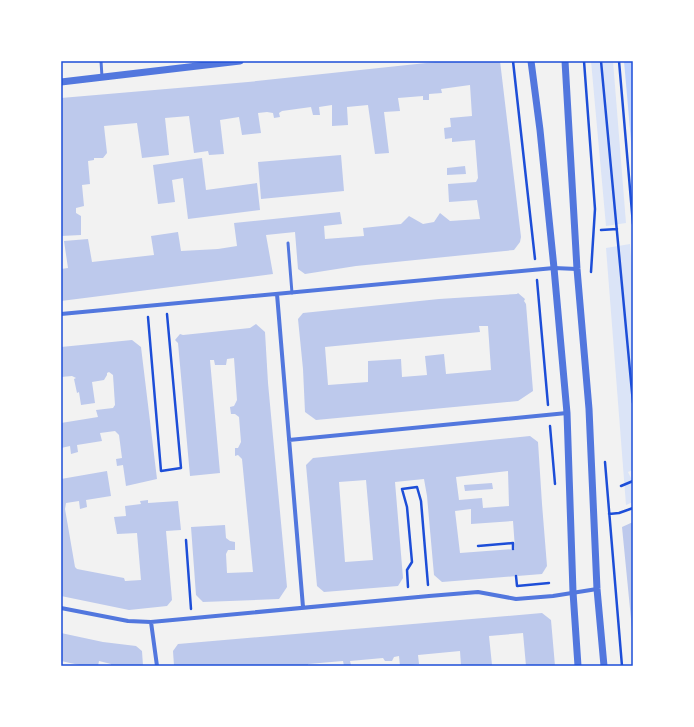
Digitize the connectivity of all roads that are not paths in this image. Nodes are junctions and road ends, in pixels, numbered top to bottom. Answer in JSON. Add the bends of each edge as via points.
{"nodes":[{"id":1,"x":101,"y":61,"type":"edge"},
{"id":2,"x":240,"y":61,"type":"edge"},
{"id":3,"x":531,"y":61,"type":"edge"},
{"id":4,"x":565,"y":61,"type":"edge"},
{"id":5,"x":102,"y":77,"type":"junction"},
{"id":6,"x":61,"y":82,"type":"edge"},
{"id":7,"x":288,"y":243,"type":"dead end"},
{"id":8,"x":554,"y":268,"type":"junction"},
{"id":9,"x":577,"y":270,"type":"junction"},
{"id":10,"x":292,"y":292,"type":"junction"},
{"id":11,"x":277,"y":294,"type":"junction"},
{"id":12,"x":61,"y":314,"type":"edge"},
{"id":13,"x":567,"y":413,"type":"junction"},
{"id":14,"x":289,"y":440,"type":"junction"},
{"id":15,"x":597,"y":588,"type":"junction"},
{"id":16,"x":573,"y":592,"type":"junction"},
{"id":17,"x":303,"y":607,"type":"junction"},
{"id":18,"x":61,"y":608,"type":"edge"},
{"id":19,"x":151,"y":622,"type":"junction"},
{"id":20,"x":157,"y":666,"type":"edge"},
{"id":21,"x":578,"y":666,"type":"edge"},
{"id":22,"x":604,"y":666,"type":"edge"}],
"edges":[{"from":1,"to":5,"type":"lane"},
{"from":2,"to":5,"type":"street"},
{"from":3,"to":8,"type":"street"},
{"from":4,"to":9,"type":"street"},
{"from":5,"to":6,"type":"street"},
{"from":7,"to":10,"type":"lane"},
{"from":8,"to":9,"type":"street"},
{"from":8,"to":10,"type":"street"},
{"from":8,"to":13,"type":"street"},
{"from":9,"to":15,"type":"street","via":[[589,409]]},
{"from":10,"to":11,"type":"street"},
{"from":11,"to":12,"type":"street"},
{"from":11,"to":14,"type":"street"},
{"from":13,"to":14,"type":"street"},
{"from":13,"to":16,"type":"street"},
{"from":14,"to":17,"type":"street"},
{"from":15,"to":16,"type":"street"},
{"from":15,"to":22,"type":"street"},
{"from":16,"to":17,"type":"street","via":[[516,599],[478,592]]},
{"from":16,"to":21,"type":"street"},
{"from":17,"to":19,"type":"street"},
{"from":18,"to":19,"type":"street","via":[[128,621]]},
{"from":19,"to":20,"type":"street"}]}
